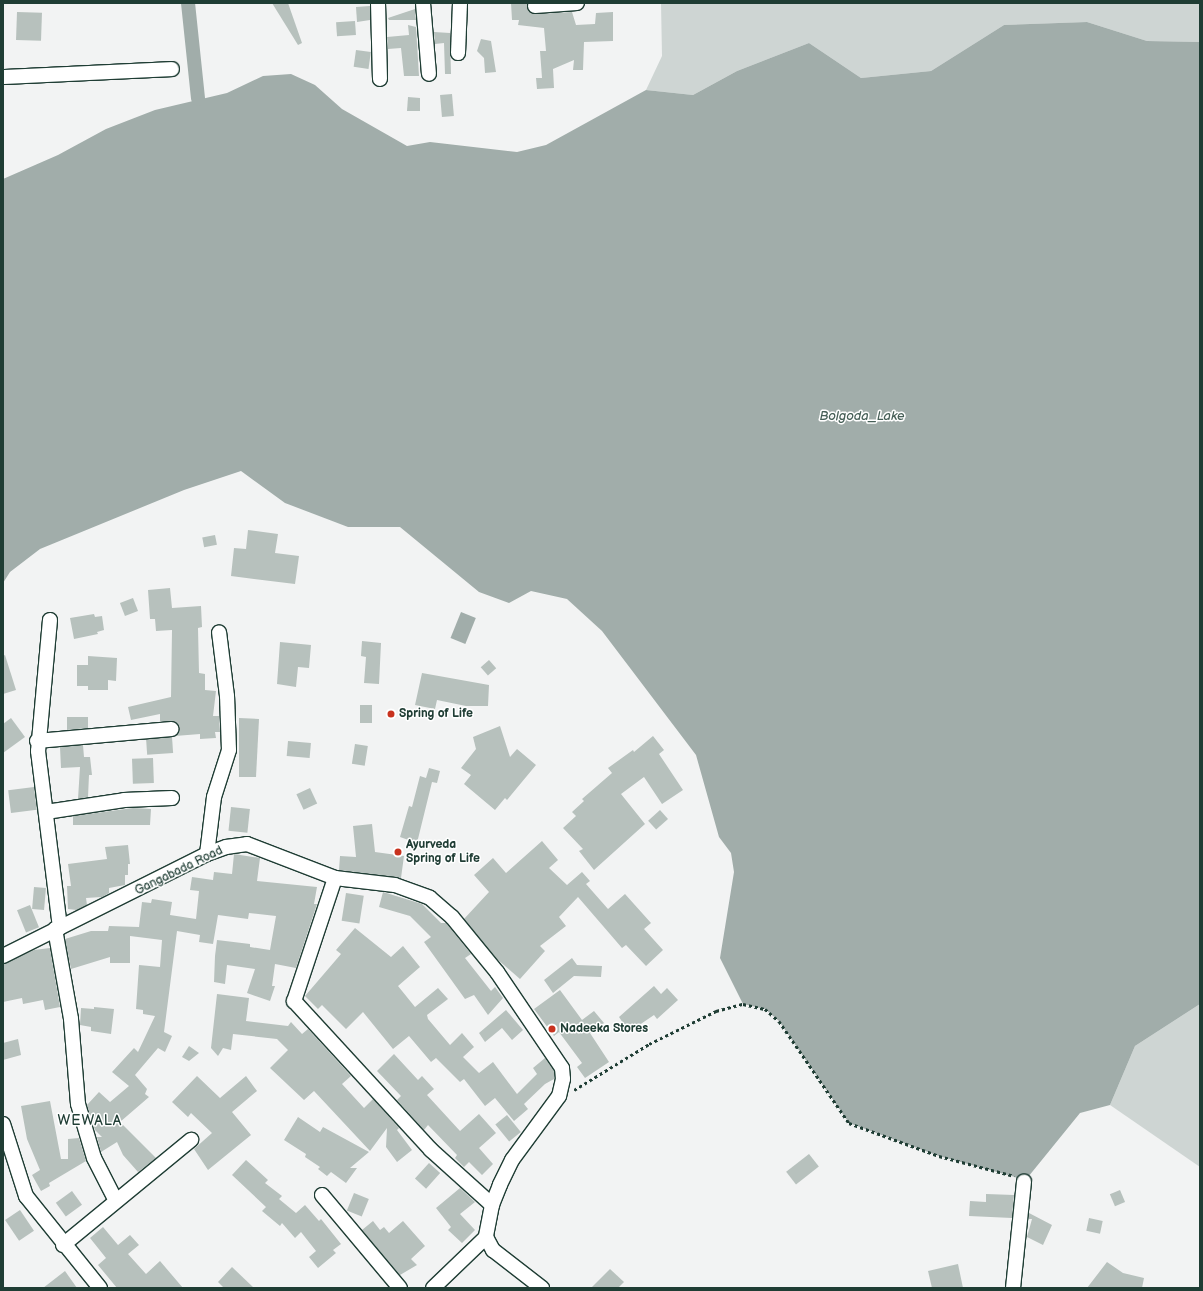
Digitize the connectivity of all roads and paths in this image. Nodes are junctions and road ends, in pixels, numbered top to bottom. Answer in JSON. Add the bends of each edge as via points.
{"nodes":[{"id":1,"x":378,"y":3,"type":"edge"},
{"id":2,"x":423,"y":3,"type":"edge"},
{"id":3,"x":460,"y":3,"type":"edge"},
{"id":4,"x":577,"y":3,"type":"edge"},
{"id":5,"x":535,"y":6,"type":"dead end"},
{"id":6,"x":458,"y":53,"type":"dead end"},
{"id":7,"x":172,"y":69,"type":"dead end"},
{"id":8,"x":429,"y":74,"type":"dead end"},
{"id":9,"x":3,"y":77,"type":"edge"},
{"id":10,"x":380,"y":79,"type":"dead end"},
{"id":11,"x":50,"y":620,"type":"dead end"},
{"id":12,"x":219,"y":632,"type":"dead end"},
{"id":13,"x":171,"y":729,"type":"dead end"},
{"id":14,"x":38,"y":741,"type":"junction"},
{"id":15,"x":172,"y":798,"type":"dead end"},
{"id":16,"x":46,"y":812,"type":"junction"},
{"id":17,"x":207,"y":854,"type":"junction"},
{"id":18,"x":335,"y":878,"type":"junction"},
{"id":19,"x":57,"y":929,"type":"junction"},
{"id":20,"x":3,"y":956,"type":"edge"},
{"id":21,"x":559,"y":1096,"type":"junction"},
{"id":22,"x":3,"y":1124,"type":"edge"},
{"id":23,"x":191,"y":1140,"type":"dead end"},
{"id":24,"x":8,"y":1156,"type":"edge"},
{"id":25,"x":1024,"y":1182,"type":"joint"},
{"id":26,"x":322,"y":1195,"type":"dead end"},
{"id":27,"x":116,"y":1201,"type":"junction"},
{"id":28,"x":492,"y":1205,"type":"junction"},
{"id":29,"x":486,"y":1237,"type":"junction"},
{"id":30,"x":63,"y":1245,"type":"junction"},
{"id":31,"x":100,"y":1288,"type":"edge"},
{"id":32,"x":400,"y":1288,"type":"edge"},
{"id":33,"x":433,"y":1288,"type":"edge"},
{"id":34,"x":542,"y":1288,"type":"edge"},
{"id":35,"x":1013,"y":1288,"type":"edge"}],
"edges":[{"from":1,"to":10,"type":"street"},
{"from":2,"to":8,"type":"street"},
{"from":3,"to":6,"type":"street"},
{"from":4,"to":5,"type":"street"},
{"from":7,"to":9,"type":"street"},
{"from":11,"to":14,"type":"street"},
{"from":12,"to":17,"type":"street","via":[[227,696],[229,750],[214,797]]},
{"from":13,"to":14,"type":"street"},
{"from":14,"to":16,"type":"street"},
{"from":15,"to":16,"type":"street","via":[[124,800]]},
{"from":16,"to":19,"type":"street"},
{"from":17,"to":18,"type":"street","name":"Gangabada Road","via":[[247,844]]},
{"from":17,"to":19,"type":"street","name":"Gangabada Road"},
{"from":18,"to":21,"type":"street","name":"Gangabada Road","via":[[395,885],[430,898],[452,917],[497,972],[562,1068],[563,1079]]},
{"from":18,"to":28,"type":"street","via":[[294,1001],[431,1150]]},
{"from":19,"to":20,"type":"street","name":"Gangabada Road"},
{"from":19,"to":27,"type":"street","via":[[71,1019],[78,1104],[94,1158]]},
{"from":21,"to":25,"type":"path","via":[[575,1090],[649,1044],[716,1011],[743,1004],[764,1009],[778,1021],[849,1123],[939,1156],[1015,1177]]},
{"from":21,"to":28,"type":"street","via":[[512,1160]]},
{"from":22,"to":24,"type":"street"},
{"from":23,"to":27,"type":"street"},
{"from":24,"to":30,"type":"street","via":[[26,1196]]},
{"from":25,"to":35,"type":"street"},
{"from":26,"to":32,"type":"street"},
{"from":27,"to":30,"type":"street"},
{"from":28,"to":29,"type":"street"},
{"from":29,"to":33,"type":"street"},
{"from":29,"to":34,"type":"street","via":[[493,1250]]},
{"from":30,"to":31,"type":"street"}]}
